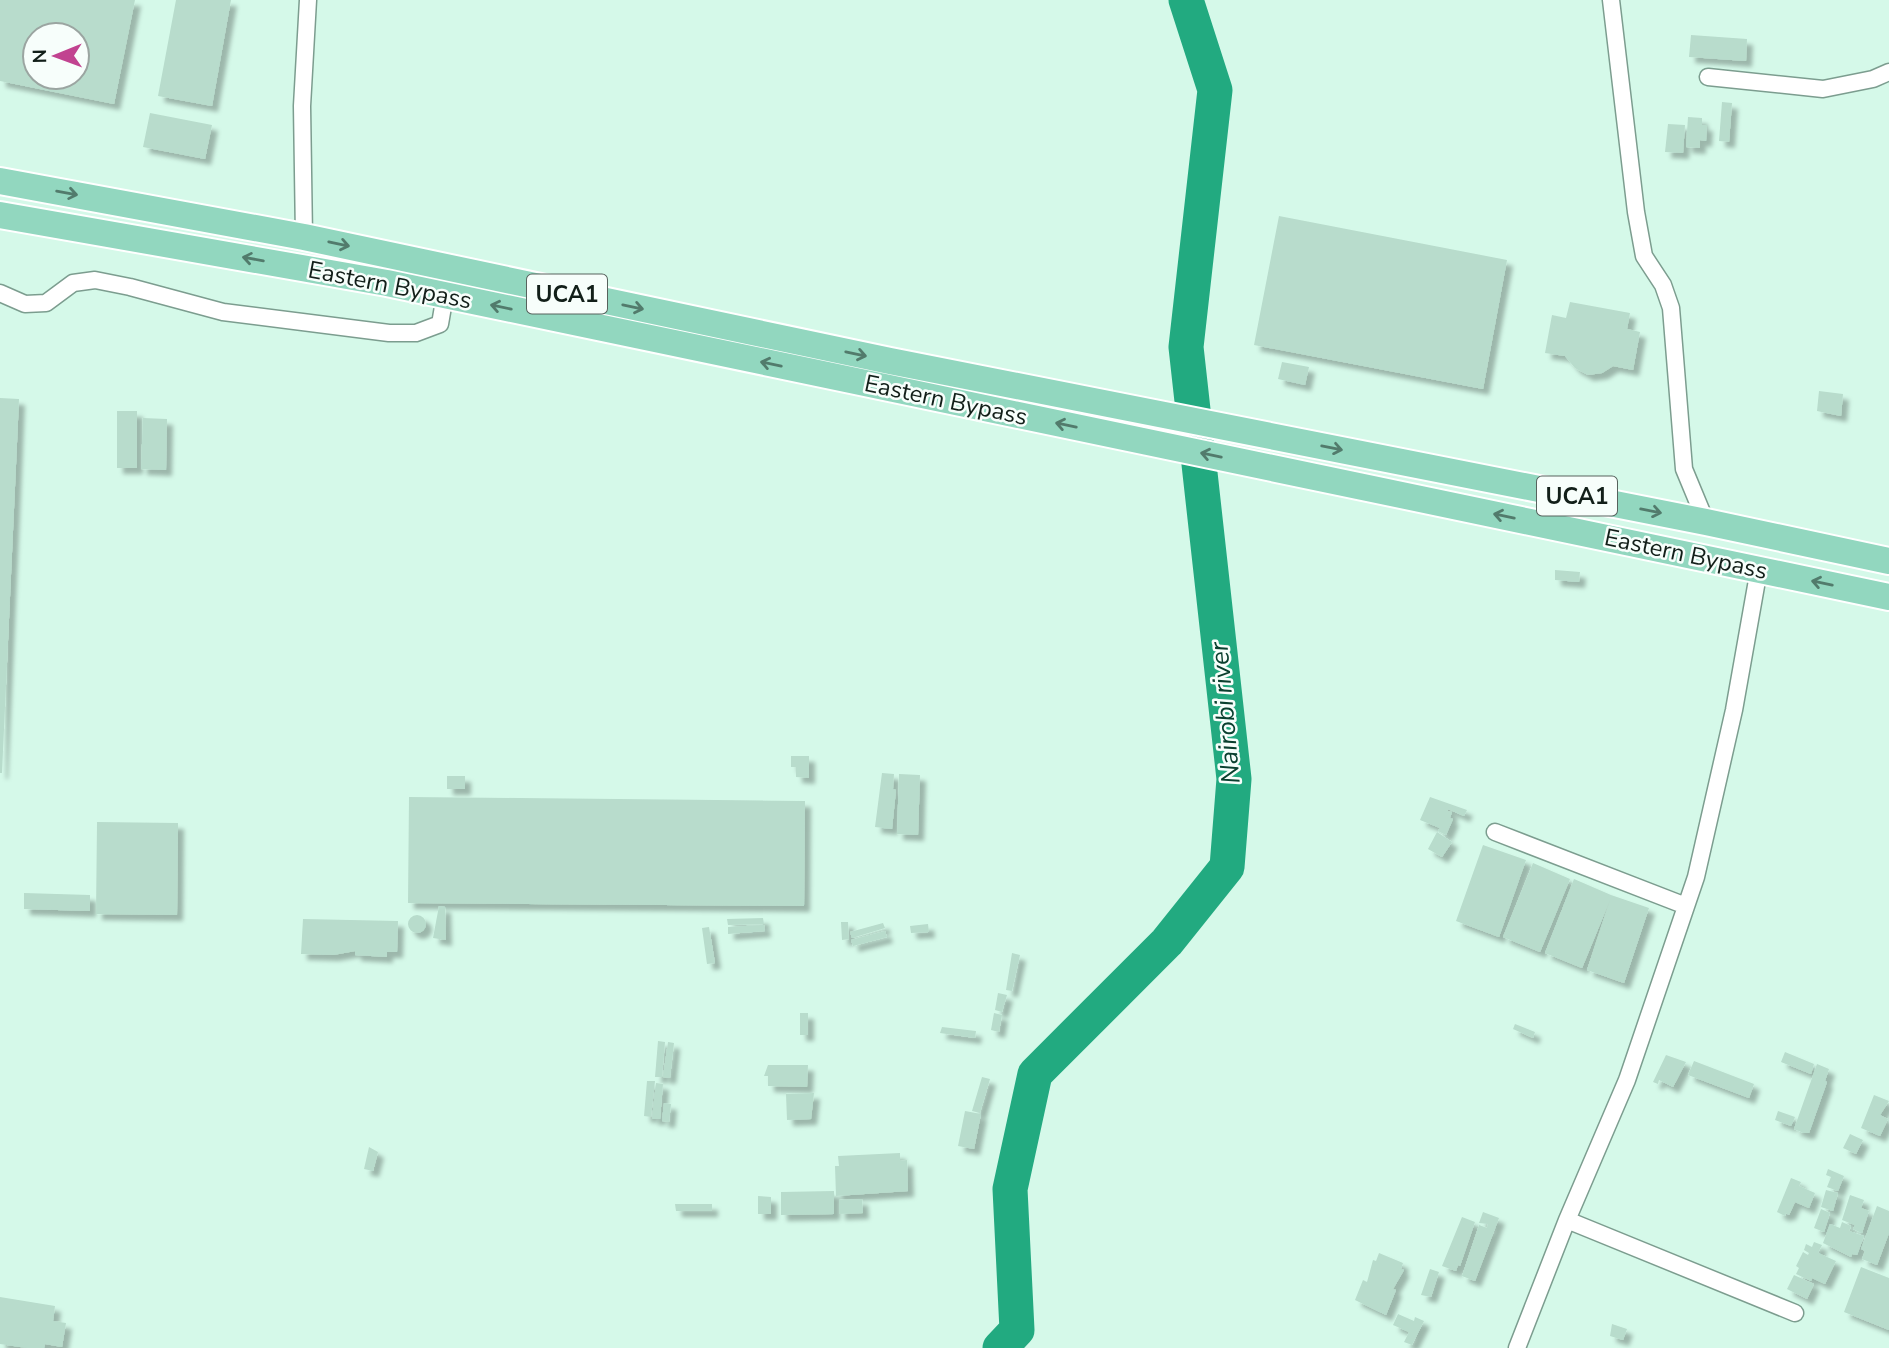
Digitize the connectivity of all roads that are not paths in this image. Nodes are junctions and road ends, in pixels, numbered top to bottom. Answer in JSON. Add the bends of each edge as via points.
{"nodes":[{"id":1,"x":308,"y":0,"type":"edge"},
{"id":2,"x":1611,"y":0,"type":"edge"},
{"id":3,"x":1889,"y":72,"type":"edge"},
{"id":4,"x":1708,"y":77,"type":"dead end"},
{"id":5,"x":0,"y":181,"type":"edge"},
{"id":6,"x":0,"y":215,"type":"edge"},
{"id":7,"x":304,"y":237,"type":"junction"},
{"id":8,"x":0,"y":293,"type":"edge"},
{"id":9,"x":445,"y":295,"type":"junction"},
{"id":10,"x":1706,"y":522,"type":"junction"},
{"id":11,"x":1889,"y":561,"type":"edge"},
{"id":12,"x":1759,"y":569,"type":"junction"},
{"id":13,"x":1889,"y":597,"type":"edge"},
{"id":14,"x":1495,"y":832,"type":"dead end"},
{"id":15,"x":1686,"y":906,"type":"junction"},
{"id":16,"x":1567,"y":1220,"type":"junction"},
{"id":17,"x":1796,"y":1313,"type":"dead end"},
{"id":18,"x":1517,"y":1348,"type":"edge"}],
"edges":[{"from":1,"to":7,"type":"street","via":[[302,106]]},
{"from":2,"to":10,"type":"street","via":[[1644,256],[1671,308],[1684,469]]},
{"from":3,"to":4,"type":"street","via":[[1822,89]]},
{"from":5,"to":7,"type":"main road","name":"Eastern Bypass","number":"UCA1","one_way":true},
{"from":9,"to":6,"type":"main road","name":"Eastern Bypass","number":"UCA1","one_way":true},
{"from":7,"to":10,"type":"main road","name":"Eastern Bypass","number":"UCA1","one_way":true,"via":[[1133,411]]},
{"from":8,"to":9,"type":"street","via":[[25,304],[46,303],[73,283],[95,280],[223,312],[389,333],[416,333],[440,324]]},
{"from":12,"to":9,"type":"main road","name":"Eastern Bypass","number":"UCA1","one_way":true},
{"from":10,"to":11,"type":"main road","name":"Eastern Bypass","number":"UCA1"},
{"from":13,"to":12,"type":"main road","name":"Eastern Bypass","number":"UCA1","one_way":true},
{"from":12,"to":15,"type":"street","via":[[1734,710]]},
{"from":14,"to":15,"type":"street"},
{"from":15,"to":16,"type":"street","via":[[1627,1080]]},
{"from":16,"to":17,"type":"street"},
{"from":16,"to":18,"type":"street"}]}
